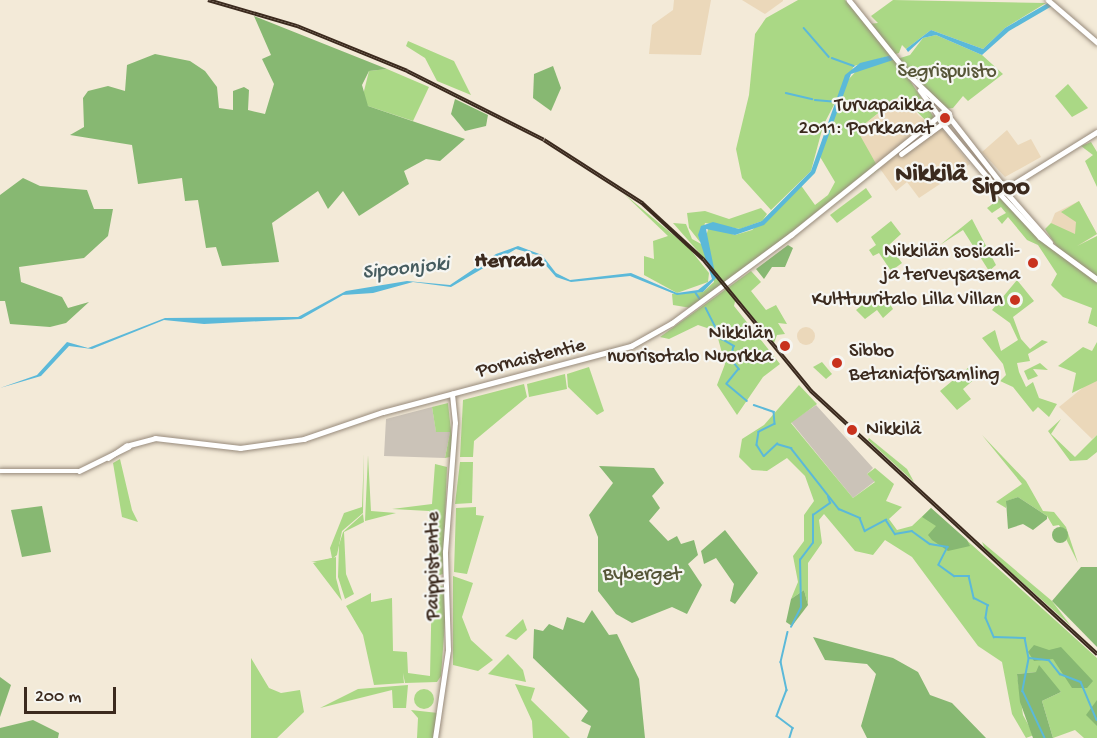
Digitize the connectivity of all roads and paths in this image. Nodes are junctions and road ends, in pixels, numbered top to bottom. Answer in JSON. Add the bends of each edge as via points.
{"nodes":[{"id":1,"x":849,"y":0,"type":"edge"},
{"id":2,"x":1048,"y":0,"type":"edge"},
{"id":3,"x":1097,"y":42,"type":"edge"},
{"id":4,"x":910,"y":76,"type":"junction"},
{"id":5,"x":944,"y":111,"type":"junction"},
{"id":6,"x":938,"y":116,"type":"junction"},
{"id":7,"x":951,"y":118,"type":"junction"},
{"id":8,"x":943,"y":124,"type":"junction"},
{"id":9,"x":1097,"y":132,"type":"edge"},
{"id":10,"x":888,"y":161,"type":"junction"},
{"id":11,"x":995,"y":186,"type":"junction"},
{"id":12,"x":1005,"y":186,"type":"junction"},
{"id":13,"x":1001,"y":195,"type":"junction"},
{"id":14,"x":1057,"y":251,"type":"junction"},
{"id":15,"x":1097,"y":279,"type":"edge"},
{"id":16,"x":452,"y":394,"type":"junction"},
{"id":17,"x":0,"y":471,"type":"edge"},
{"id":18,"x":435,"y":738,"type":"edge"}],
"edges":[{"from":1,"to":4,"type":"street"},
{"from":2,"to":3,"type":"street"},
{"from":4,"to":5,"type":"street"},
{"from":4,"to":6,"type":"street"},
{"from":5,"to":6,"type":"street","name":"Pornaistentie"},
{"from":5,"to":7,"type":"street"},
{"from":6,"to":8,"type":"street"},
{"from":6,"to":10,"type":"street","name":"Pornaistentie"},
{"from":7,"to":8,"type":"street","name":"Pornaistentie"},
{"from":7,"to":12,"type":"street"},
{"from":8,"to":10,"type":"street","name":"Pornaistentie"},
{"from":8,"to":11,"type":"street"},
{"from":9,"to":12,"type":"street"},
{"from":10,"to":16,"type":"street","name":"Pornaistentie","via":[[641,341]]},
{"from":11,"to":12,"type":"street"},
{"from":11,"to":13,"type":"street"},
{"from":12,"to":13,"type":"street"},
{"from":12,"to":14,"type":"street"},
{"from":13,"to":14,"type":"street"},
{"from":14,"to":15,"type":"street"},
{"from":16,"to":17,"type":"street","name":"Pornaistentie","via":[[267,446],[157,438],[129,445],[79,471]]},
{"from":16,"to":18,"type":"street","name":"Paippistentie","via":[[456,423],[445,552],[449,627]]}]}
